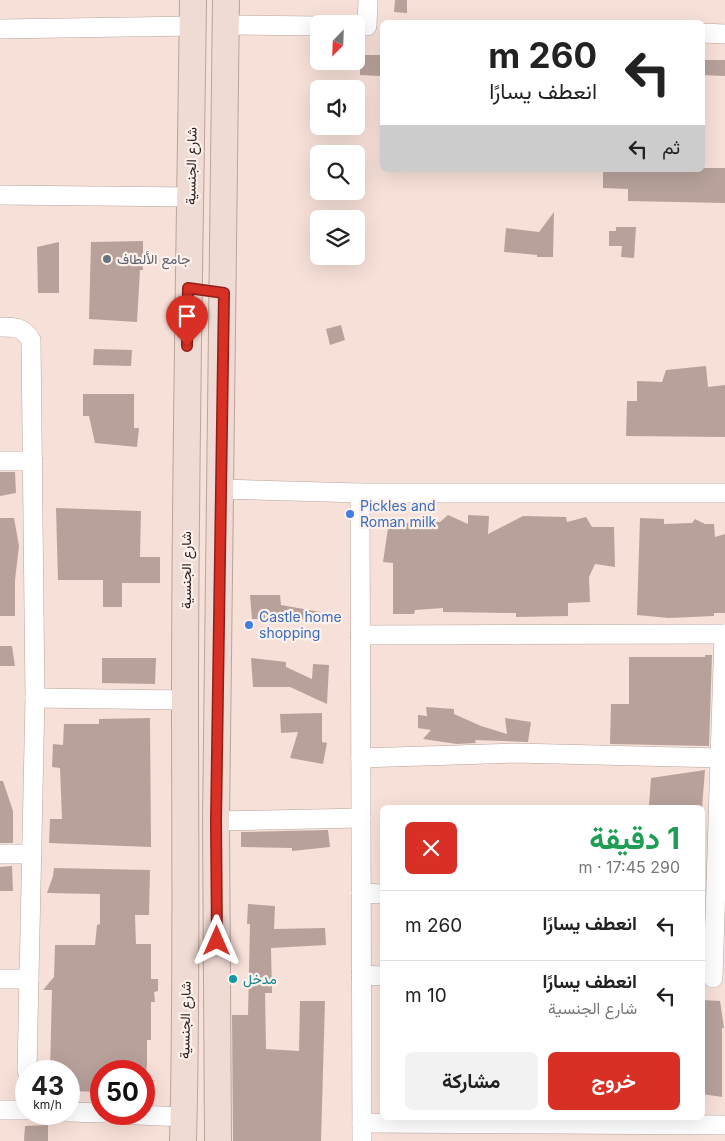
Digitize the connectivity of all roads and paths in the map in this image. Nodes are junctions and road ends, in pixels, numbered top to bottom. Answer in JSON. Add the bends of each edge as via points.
{"nodes":[{"id":1,"x":193,"y":0,"type":"edge"},
{"id":2,"x":368,"y":0,"type":"edge"},
{"id":3,"x":226,"y":13,"type":"edge"},
{"id":4,"x":310,"y":25,"type":"edge"},
{"id":5,"x":193,"y":26,"type":"junction"},
{"id":6,"x":369,"y":26,"type":"edge"},
{"id":7,"x":0,"y":29,"type":"edge"},
{"id":8,"x":705,"y":33,"type":"edge"},
{"id":9,"x":725,"y":34,"type":"edge"},
{"id":10,"x":0,"y":195,"type":"edge"},
{"id":11,"x":191,"y":197,"type":"junction"},
{"id":12,"x":189,"y":249,"type":"junction"},
{"id":13,"x":224,"y":250,"type":"junction"},
{"id":14,"x":188,"y":288,"type":"junction"},
{"id":15,"x":224,"y":293,"type":"junction"},
{"id":16,"x":0,"y":327,"type":"edge"},
{"id":17,"x":0,"y":461,"type":"edge"},
{"id":18,"x":33,"y":461,"type":"junction"},
{"id":19,"x":222,"y":489,"type":"junction"},
{"id":20,"x":360,"y":493,"type":"junction"},
{"id":21,"x":725,"y":493,"type":"edge"},
{"id":22,"x":725,"y":634,"type":"edge"},
{"id":23,"x":360,"y":635,"type":"junction"},
{"id":24,"x":35,"y":698,"type":"junction"},
{"id":25,"x":185,"y":700,"type":"junction"},
{"id":26,"x":361,"y":758,"type":"junction"},
{"id":27,"x":721,"y":758,"type":"junction"},
{"id":28,"x":361,"y":818,"type":"junction"},
{"id":29,"x":216,"y":821,"type":"junction"},
{"id":30,"x":0,"y":854,"type":"edge"},
{"id":31,"x":32,"y":854,"type":"junction"},
{"id":32,"x":361,"y":893,"type":"junction"},
{"id":33,"x":380,"y":894,"type":"edge"},
{"id":34,"x":709,"y":904,"type":"edge"},
{"id":35,"x":361,"y":975,"type":"junction"},
{"id":36,"x":380,"y":976,"type":"edge"},
{"id":37,"x":713,"y":978,"type":"edge"},
{"id":38,"x":0,"y":979,"type":"edge"},
{"id":39,"x":29,"y":979,"type":"junction"},
{"id":40,"x":27,"y":1060,"type":"edge"},
{"id":41,"x":0,"y":1110,"type":"edge"},
{"id":42,"x":15,"y":1110,"type":"edge"},
{"id":43,"x":155,"y":1123,"type":"edge"},
{"id":44,"x":725,"y":1125,"type":"edge"},
{"id":45,"x":184,"y":1129,"type":"edge"},
{"id":46,"x":362,"y":1132,"type":"edge"},
{"id":47,"x":218,"y":1141,"type":"edge"}],
"edges":[{"from":1,"to":5,"type":"main road","name":"شارع الجنسية"},
{"from":2,"to":6,"type":"street"},
{"from":3,"to":4,"type":"street"},
{"from":3,"to":13,"type":"main road"},
{"from":5,"to":7,"type":"street"},
{"from":5,"to":11,"type":"main road","name":"شارع الجنسية"},
{"from":8,"to":9,"type":"street"},
{"from":10,"to":11,"type":"street"},
{"from":11,"to":12,"type":"main road","name":"شارع الجنسية"},
{"from":12,"to":13,"type":"main road"},
{"from":12,"to":14,"type":"main road","name":"شارع الجنسية"},
{"from":13,"to":15,"type":"main road"},
{"from":14,"to":15,"type":"main road"},
{"from":14,"to":25,"type":"main road","name":"شارع الجنسية"},
{"from":15,"to":19,"type":"main road"},
{"from":16,"to":18,"type":"street","via":[[26,331],[31,340]]},
{"from":17,"to":18,"type":"street"},
{"from":18,"to":24,"type":"street"},
{"from":19,"to":20,"type":"street"},
{"from":19,"to":29,"type":"main road"},
{"from":20,"to":21,"type":"street"},
{"from":20,"to":23,"type":"street"},
{"from":22,"to":23,"type":"street"},
{"from":22,"to":27,"type":"street"},
{"from":23,"to":26,"type":"street"},
{"from":24,"to":25,"type":"street"},
{"from":24,"to":31,"type":"street"},
{"from":25,"to":45,"type":"main road","name":"شارع الجنسية"},
{"from":26,"to":27,"type":"street","via":[[515,753]]},
{"from":26,"to":28,"type":"street"},
{"from":27,"to":34,"type":"street"},
{"from":28,"to":29,"type":"street"},
{"from":28,"to":32,"type":"street"},
{"from":29,"to":47,"type":"main road"},
{"from":30,"to":31,"type":"street"},
{"from":31,"to":39,"type":"street"},
{"from":32,"to":33,"type":"street"},
{"from":32,"to":35,"type":"street"},
{"from":34,"to":37,"type":"street"},
{"from":35,"to":36,"type":"street"},
{"from":35,"to":46,"type":"street"},
{"from":38,"to":39,"type":"street"},
{"from":39,"to":40,"type":"street"},
{"from":41,"to":42,"type":"street"},
{"from":43,"to":45,"type":"street"},
{"from":44,"to":46,"type":"street"}]}
